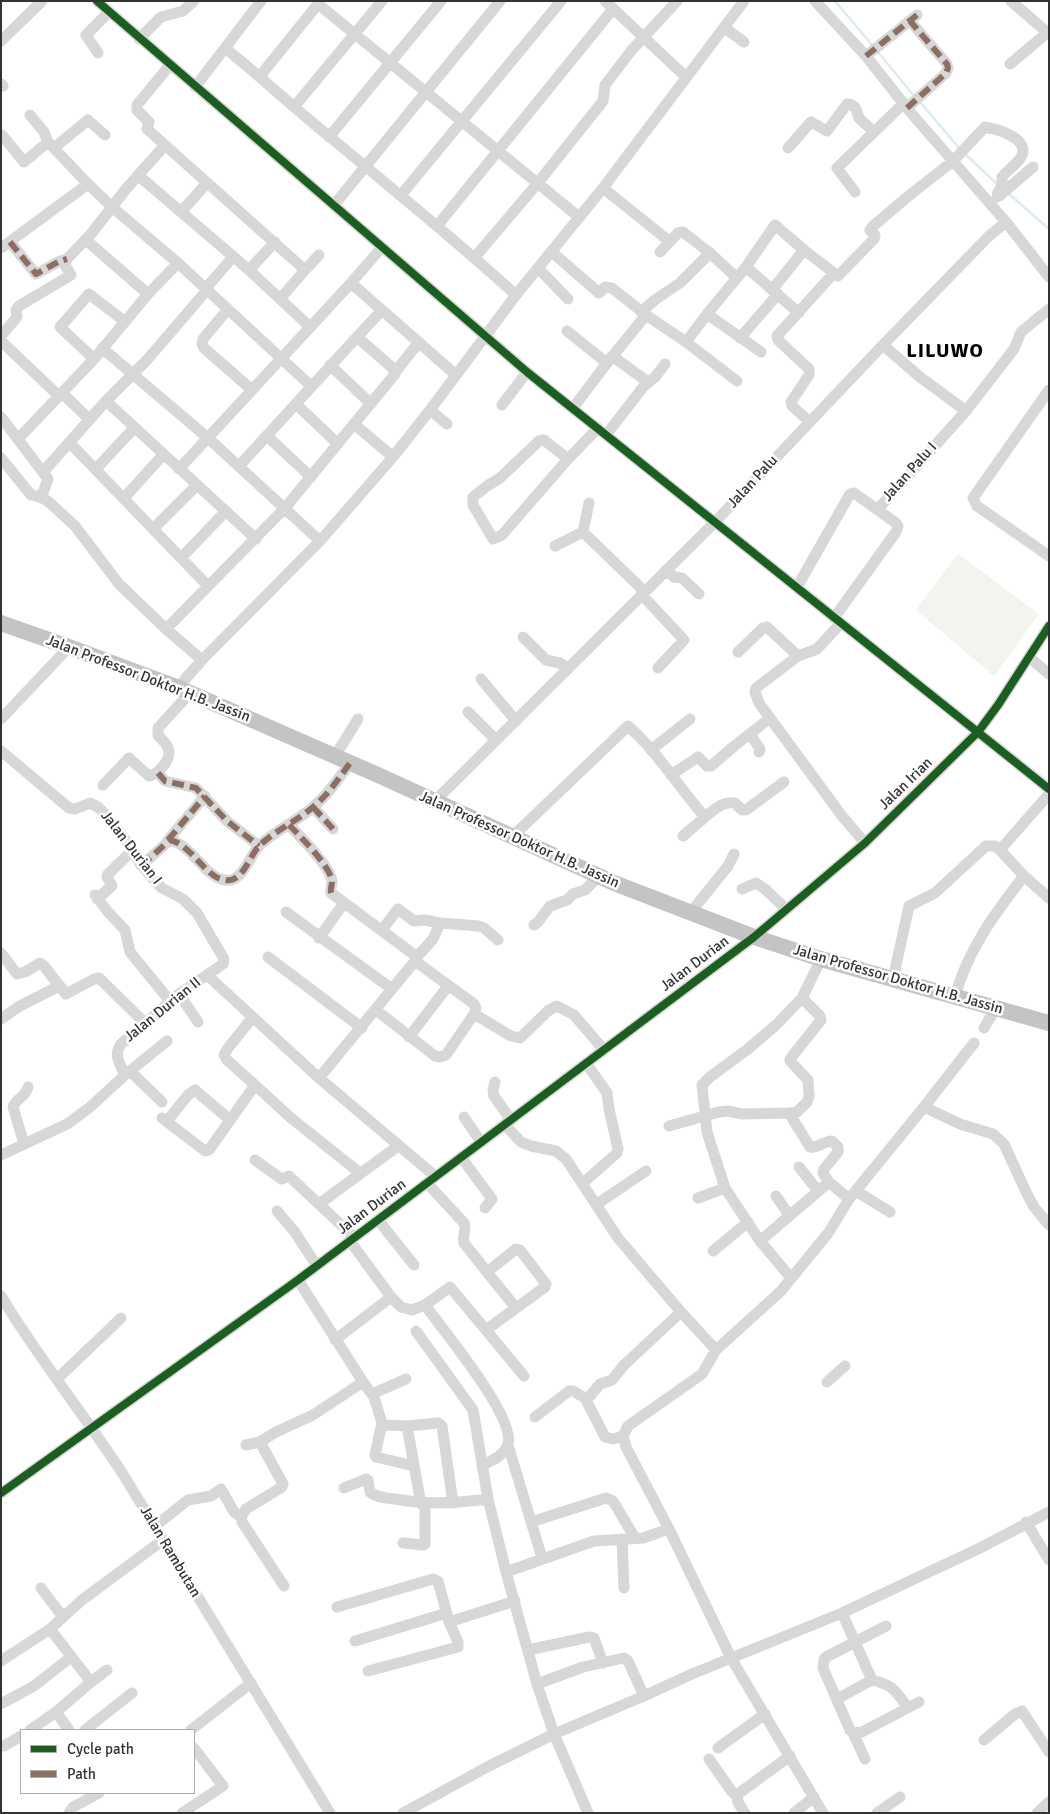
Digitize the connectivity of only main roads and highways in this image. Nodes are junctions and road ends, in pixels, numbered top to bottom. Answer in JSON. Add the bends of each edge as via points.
{"nodes":[{"id":1,"x":1,"y":623,"type":"edge"},
{"id":2,"x":1049,"y":1023,"type":"edge"}],
"edges":[{"from":1,"to":2,"type":"highway","name":"Jalan Professor Doktor H.B. Jassin","via":[[184,691],[598,876],[754,937]]}]}
